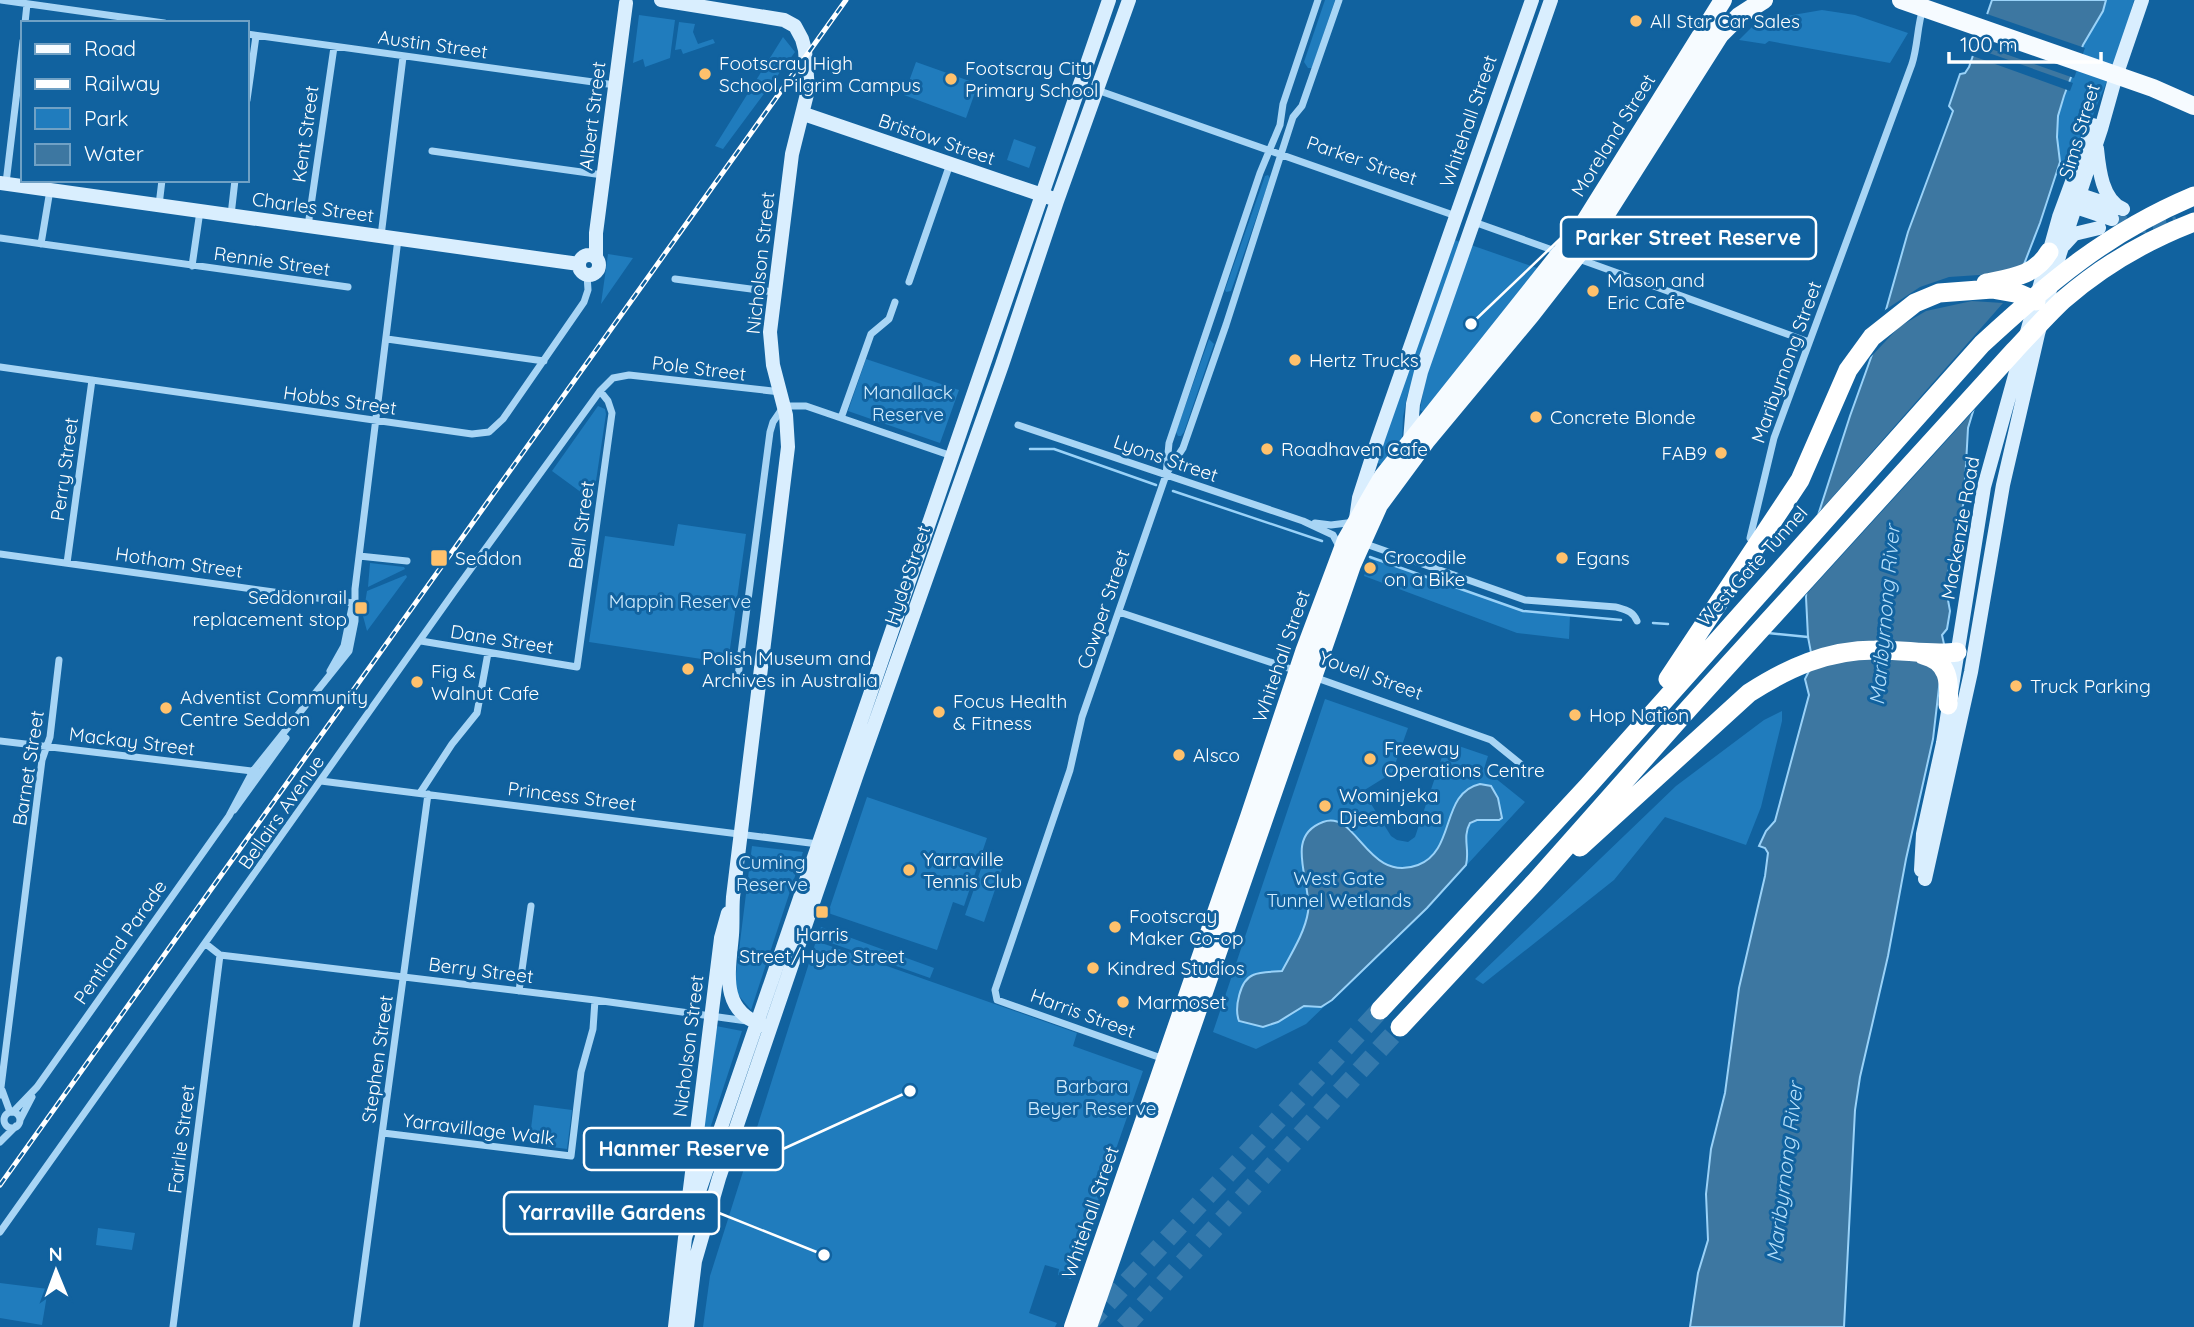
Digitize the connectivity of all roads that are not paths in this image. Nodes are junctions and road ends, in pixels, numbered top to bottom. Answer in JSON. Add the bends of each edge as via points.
{"nodes":[{"id":1,"x":1,"y":0,"type":"edge"},
{"id":2,"x":661,"y":0,"type":"edge"},
{"id":3,"x":1109,"y":0,"type":"edge"},
{"id":4,"x":1129,"y":0,"type":"edge"},
{"id":5,"x":1318,"y":0,"type":"edge"},
{"id":6,"x":1339,"y":0,"type":"edge"},
{"id":7,"x":1532,"y":0,"type":"edge"},
{"id":8,"x":1551,"y":0,"type":"edge"},
{"id":9,"x":1723,"y":0,"type":"edge"},
{"id":10,"x":1764,"y":0,"type":"edge"},
{"id":11,"x":1926,"y":0,"type":"edge"},
{"id":12,"x":2144,"y":0,"type":"edge"},
{"id":13,"x":627,"y":1,"type":"edge"},
{"id":14,"x":1903,"y":1,"type":"edge"},
{"id":15,"x":27,"y":4,"type":"junction"},
{"id":16,"x":101,"y":18,"type":"edge"},
{"id":17,"x":25,"y":21,"type":"edge"},
{"id":18,"x":139,"y":21,"type":"edge"},
{"id":19,"x":248,"y":34,"type":"edge"},
{"id":20,"x":256,"y":36,"type":"junction"},
{"id":21,"x":334,"y":47,"type":"junction"},
{"id":22,"x":21,"y":55,"type":"edge"},
{"id":23,"x":403,"y":57,"type":"junction"},
{"id":24,"x":2115,"y":79,"type":"junction"},
{"id":25,"x":615,"y":85,"type":"junction"},
{"id":26,"x":1082,"y":85,"type":"junction"},
{"id":27,"x":1097,"y":90,"type":"junction"},
{"id":28,"x":248,"y":93,"type":"edge"},
{"id":29,"x":2168,"y":94,"type":"junction"},
{"id":30,"x":2194,"y":99,"type":"edge"},
{"id":31,"x":2194,"y":106,"type":"edge"},
{"id":32,"x":804,"y":114,"type":"junction"},
{"id":33,"x":2097,"y":141,"type":"junction"},
{"id":34,"x":1271,"y":150,"type":"junction"},
{"id":35,"x":432,"y":151,"type":"dead end"},
{"id":36,"x":1281,"y":154,"type":"junction"},
{"id":37,"x":950,"y":164,"type":"junction"},
{"id":38,"x":1635,"y":171,"type":"junction"},
{"id":39,"x":604,"y":175,"type":"junction"},
{"id":40,"x":162,"y":182,"type":"edge"},
{"id":41,"x":235,"y":182,"type":"edge"},
{"id":42,"x":3,"y":183,"type":"edge"},
{"id":43,"x":50,"y":190,"type":"junction"},
{"id":44,"x":2194,"y":197,"type":"edge"},
{"id":45,"x":1050,"y":198,"type":"junction"},
{"id":46,"x":2071,"y":199,"type":"junction"},
{"id":47,"x":159,"y":205,"type":"junction"},
{"id":48,"x":200,"y":211,"type":"junction"},
{"id":49,"x":230,"y":215,"type":"junction"},
{"id":50,"x":1457,"y":216,"type":"junction"},
{"id":51,"x":1473,"y":222,"type":"junction"},
{"id":52,"x":2194,"y":222,"type":"edge"},
{"id":53,"x":308,"y":226,"type":"junction"},
{"id":54,"x":1582,"y":226,"type":"junction"},
{"id":55,"x":2099,"y":228,"type":"tunnel mouth"},
{"id":56,"x":380,"y":236,"type":"junction"},
{"id":57,"x":0,"y":238,"type":"edge"},
{"id":58,"x":398,"y":239,"type":"junction"},
{"id":59,"x":41,"y":244,"type":"junction"},
{"id":60,"x":2056,"y":249,"type":"junction"},
{"id":61,"x":1568,"y":256,"type":"junction"},
{"id":62,"x":587,"y":263,"type":"junction"},
{"id":63,"x":192,"y":266,"type":"junction"},
{"id":64,"x":675,"y":279,"type":"dead end"},
{"id":65,"x":909,"y":282,"type":"dead end"},
{"id":66,"x":348,"y":286,"type":"dead end"},
{"id":67,"x":1951,"y":291,"type":"junction"},
{"id":68,"x":774,"y":292,"type":"junction"},
{"id":69,"x":895,"y":302,"type":"dead end"},
{"id":70,"x":2033,"y":303,"type":"junction"},
{"id":71,"x":387,"y":339,"type":"junction"},
{"id":72,"x":1809,"y":342,"type":"junction"},
{"id":73,"x":544,"y":361,"type":"junction"},
{"id":74,"x":0,"y":368,"type":"edge"},
{"id":75,"x":613,"y":378,"type":"joint"},
{"id":76,"x":92,"y":380,"type":"junction"},
{"id":77,"x":600,"y":391,"type":"junction"},
{"id":78,"x":783,"y":399,"type":"junction"},
{"id":79,"x":970,"y":407,"type":"junction"},
{"id":80,"x":985,"y":412,"type":"junction"},
{"id":81,"x":841,"y":418,"type":"junction"},
{"id":82,"x":376,"y":422,"type":"junction"},
{"id":83,"x":1018,"y":425,"type":"dead end"},
{"id":84,"x":1410,"y":441,"type":"junction"},
{"id":85,"x":953,"y":456,"type":"junction"},
{"id":86,"x":1166,"y":475,"type":"junction"},
{"id":87,"x":1398,"y":479,"type":"junction"},
{"id":88,"x":1303,"y":521,"type":"junction"},
{"id":89,"x":1355,"y":522,"type":"junction"},
{"id":90,"x":1749,"y":538,"type":"dead end"},
{"id":91,"x":1361,"y":542,"type":"junction"},
{"id":92,"x":1341,"y":553,"type":"junction"},
{"id":93,"x":0,"y":554,"type":"edge"},
{"id":94,"x":359,"y":556,"type":"junction"},
{"id":95,"x":407,"y":561,"type":"dead end"},
{"id":96,"x":67,"y":563,"type":"junction"},
{"id":97,"x":354,"y":603,"type":"junction"},
{"id":98,"x":1119,"y":612,"type":"junction"},
{"id":99,"x":1637,"y":621,"type":"dead end"},
{"id":100,"x":421,"y":641,"type":"junction"},
{"id":101,"x":1977,"y":641,"type":"junction"},
{"id":102,"x":488,"y":653,"type":"junction"},
{"id":103,"x":1948,"y":657,"type":"junction"},
{"id":104,"x":59,"y":660,"type":"dead end"},
{"id":105,"x":577,"y":667,"type":"joint"},
{"id":106,"x":1306,"y":674,"type":"junction"},
{"id":107,"x":737,"y":684,"type":"dead end"},
{"id":108,"x":1668,"y":687,"type":"junction"},
{"id":109,"x":1948,"y":705,"type":"joint"},
{"id":110,"x":0,"y":741,"type":"edge"},
{"id":111,"x":46,"y":747,"type":"junction"},
{"id":112,"x":1523,"y":766,"type":"dead end"},
{"id":113,"x":257,"y":772,"type":"junction"},
{"id":114,"x":321,"y":781,"type":"junction"},
{"id":115,"x":424,"y":794,"type":"junction"},
{"id":116,"x":740,"y":833,"type":"junction"},
{"id":117,"x":818,"y":844,"type":"junction"},
{"id":118,"x":833,"y":844,"type":"junction"},
{"id":119,"x":1535,"y":882,"type":"junction"},
{"id":120,"x":732,"y":902,"type":"junction"},
{"id":121,"x":531,"y":906,"type":"dead end"},
{"id":122,"x":206,"y":944,"type":"junction"},
{"id":123,"x":730,"y":952,"type":"junction"},
{"id":124,"x":220,"y":955,"type":"junction"},
{"id":125,"x":404,"y":976,"type":"junction"},
{"id":126,"x":519,"y":991,"type":"junction"},
{"id":127,"x":994,"y":993,"type":"joint"},
{"id":128,"x":595,"y":1000,"type":"junction"},
{"id":129,"x":1380,"y":1010,"type":"tunnel mouth"},
{"id":130,"x":716,"y":1016,"type":"junction"},
{"id":131,"x":755,"y":1023,"type":"junction"},
{"id":132,"x":1400,"y":1027,"type":"tunnel mouth"},
{"id":133,"x":770,"y":1028,"type":"junction"},
{"id":134,"x":1172,"y":1061,"type":"junction"},
{"id":135,"x":37,"y":1087,"type":"junction"},
{"id":136,"x":1,"y":1092,"type":"edge"},
{"id":137,"x":5,"y":1120,"type":"edge"},
{"id":138,"x":18,"y":1123,"type":"junction"},
{"id":139,"x":383,"y":1133,"type":"junction"},
{"id":140,"x":0,"y":1142,"type":"edge"},
{"id":141,"x":0,"y":1232,"type":"edge"},
{"id":142,"x":685,"y":1238,"type":"junction"},
{"id":143,"x":173,"y":1327,"type":"edge"},
{"id":144,"x":356,"y":1327,"type":"edge"},
{"id":145,"x":675,"y":1327,"type":"edge"},
{"id":146,"x":687,"y":1327,"type":"edge"},
{"id":147,"x":1073,"y":1327,"type":"edge"},
{"id":148,"x":1088,"y":1327,"type":"edge"}],
"edges":[{"from":1,"to":15,"type":"street"},
{"from":2,"to":32,"type":"street","name":"Nicholson Street","via":[[781,19],[796,29],[804,47],[808,90]]},
{"from":3,"to":26,"type":"street","name":"Hyde Street"},
{"from":4,"to":27,"type":"street","name":"Hyde Street"},
{"from":5,"to":34,"type":"street","name":"Cowper Street"},
{"from":6,"to":36,"type":"street","name":"Cowper Street"},
{"from":7,"to":50,"type":"street","name":"Whitehall Street"},
{"from":8,"to":51,"type":"street","name":"Whitehall Street"},
{"from":9,"to":54,"type":"main road","name":"Moreland Street"},
{"from":10,"to":38,"type":"main road","name":"Moreland Street","via":[[1748,8],[1720,35]]},
{"from":11,"to":72,"type":"street","name":"Maribyrnong Street","via":[[1912,64]]},
{"from":12,"to":24,"type":"street","name":"Sims Street"},
{"from":13,"to":25,"type":"street","name":"Albert Street"},
{"from":14,"to":29,"type":"main road"},
{"from":15,"to":16,"type":"street"},
{"from":15,"to":17,"type":"street"},
{"from":16,"to":18,"type":"street"},
{"from":19,"to":20,"type":"street","name":"Austin Street"},
{"from":20,"to":21,"type":"street","name":"Austin Street"},
{"from":20,"to":28,"type":"street"},
{"from":21,"to":23,"type":"street","name":"Austin Street"},
{"from":21,"to":53,"type":"street","name":"Kent Street"},
{"from":22,"to":42,"type":"street"},
{"from":23,"to":25,"type":"street","name":"Austin Street"},
{"from":23,"to":56,"type":"street"},
{"from":24,"to":33,"type":"street","name":"Sims Street"},
{"from":24,"to":46,"type":"street","name":"Sims Street"},
{"from":25,"to":39,"type":"street","name":"Albert Street"},
{"from":26,"to":27,"type":"street"},
{"from":26,"to":45,"type":"street","name":"Hyde Street"},
{"from":27,"to":34,"type":"street","name":"Parker Street"},
{"from":27,"to":45,"type":"street","name":"Hyde Street"},
{"from":29,"to":30,"type":"main road"},
{"from":29,"to":31,"type":"main road"},
{"from":32,"to":37,"type":"street","name":"Bristow Street"},
{"from":32,"to":68,"type":"street","name":"Nicholson Street","via":[[792,154]]},
{"from":33,"to":46,"type":"street","name":"Sims Street"},
{"from":33,"to":46,"type":"street","name":"Sims Street","via":[[2106,192],[2117,214]]},
{"from":34,"to":36,"type":"street","name":"Parker Street"},
{"from":34,"to":86,"type":"street","name":"Cowper Street","via":[[1169,443]]},
{"from":35,"to":39,"type":"street"},
{"from":36,"to":50,"type":"street","name":"Parker Street"},
{"from":36,"to":86,"type":"street","name":"Cowper Street","via":[[1184,448]]},
{"from":37,"to":45,"type":"street","name":"Bristow Street"},
{"from":37,"to":65,"type":"street"},
{"from":38,"to":54,"type":"main road","via":[[1627,170]]},
{"from":38,"to":61,"type":"main road","name":"Moreland Street"},
{"from":39,"to":62,"type":"street","name":"Albert Street"},
{"from":40,"to":47,"type":"street"},
{"from":41,"to":49,"type":"street"},
{"from":42,"to":43,"type":"street","name":"Charles Street"},
{"from":43,"to":47,"type":"street","name":"Charles Street","via":[[79,188]]},
{"from":43,"to":59,"type":"street"},
{"from":44,"to":108,"type":"highway","name":"West Gate Tunnel","via":[[2144,219],[2034,295],[1982,344]]},
{"from":45,"to":79,"type":"street","name":"Hyde Street"},
{"from":45,"to":80,"type":"street","name":"Hyde Street"},
{"from":46,"to":60,"type":"street","name":"Mackenzie Road"},
{"from":47,"to":48,"type":"street","name":"Charles Street"},
{"from":48,"to":49,"type":"street","name":"Charles Street"},
{"from":48,"to":63,"type":"street","name":"Rennie Street"},
{"from":49,"to":53,"type":"street","name":"Charles Street"},
{"from":50,"to":51,"type":"street","name":"Parker Street"},
{"from":50,"to":89,"type":"street","name":"Whitehall Street","via":[[1371,459]]},
{"from":51,"to":61,"type":"street","name":"Parker Street"},
{"from":51,"to":84,"type":"street","name":"Whitehall Street","via":[[1418,383]]},
{"from":52,"to":119,"type":"highway","via":[[2118,260],[2063,301],[1689,707]]},
{"from":53,"to":56,"type":"street","name":"Charles Street"},
{"from":54,"to":61,"type":"main road","name":"Moreland Street"},
{"from":55,"to":60,"type":"street","via":[[2074,234]]},
{"from":56,"to":58,"type":"street","name":"Charles Street"},
{"from":57,"to":59,"type":"street","name":"Rennie Street"},
{"from":58,"to":62,"type":"street","name":"Charles Street"},
{"from":58,"to":71,"type":"street","name":"Pentland Parade"},
{"from":59,"to":63,"type":"street","name":"Rennie Street"},
{"from":60,"to":67,"type":"highway","via":[[2027,273]]},
{"from":60,"to":70,"type":"street","name":"Mackenzie Road"},
{"from":61,"to":72,"type":"street","name":"Parker Street"},
{"from":61,"to":84,"type":"main road","name":"Moreland Street"},
{"from":61,"to":87,"type":"main road","name":"Moreland Street"},
{"from":62,"to":73,"type":"street","name":"Hobbs Street","via":[[584,302]]},
{"from":63,"to":66,"type":"street","name":"Rennie Street"},
{"from":64,"to":68,"type":"street"},
{"from":67,"to":70,"type":"highway","via":[[1992,289]]},
{"from":67,"to":108,"type":"highway","via":[[1915,303],[1859,352],[1800,480]]},
{"from":68,"to":78,"type":"street","name":"Nicholson Street","via":[[770,347]]},
{"from":69,"to":81,"type":"street","via":[[889,319],[871,334]]},
{"from":70,"to":101,"type":"street","name":"Mackenzie Road"},
{"from":70,"to":103,"type":"street","name":"Mackenzie Road","via":[[1984,488]]},
{"from":71,"to":73,"type":"street"},
{"from":71,"to":82,"type":"street","name":"Pentland Parade"},
{"from":72,"to":90,"type":"street","name":"Maribyrnong Street","via":[[1774,438]]},
{"from":73,"to":82,"type":"street","name":"Hobbs Street","via":[[489,432]]},
{"from":74,"to":76,"type":"street","name":"Hobbs Street"},
{"from":75,"to":77,"type":"street","name":"Bellairs Avenue"},
{"from":75,"to":78,"type":"street","name":"Pole Street","via":[[629,375]]},
{"from":76,"to":82,"type":"street","name":"Hobbs Street"},
{"from":76,"to":96,"type":"street","name":"Perry Street"},
{"from":77,"to":100,"type":"street","name":"Bellairs Avenue"},
{"from":77,"to":105,"type":"street","name":"Bell Street","via":[[612,412]]},
{"from":78,"to":81,"type":"street"},
{"from":78,"to":107,"type":"street","via":[[770,432]]},
{"from":78,"to":116,"type":"street","name":"Nicholson Street","via":[[788,447]]},
{"from":79,"to":80,"type":"street"},
{"from":79,"to":85,"type":"street","name":"Hyde Street"},
{"from":80,"to":118,"type":"street","name":"Hyde Street"},
{"from":81,"to":85,"type":"street"},
{"from":82,"to":94,"type":"street","name":"Pentland Parade"},
{"from":83,"to":86,"type":"street","name":"Lyons Street"},
{"from":84,"to":87,"type":"main road"},
{"from":84,"to":89,"type":"main road","name":"Moreland Street"},
{"from":85,"to":117,"type":"street","name":"Hyde Street"},
{"from":86,"to":88,"type":"street","name":"Lyons Street"},
{"from":86,"to":98,"type":"street","name":"Cowper Street"},
{"from":87,"to":91,"type":"main road","name":"Whitehall Street"},
{"from":88,"to":89,"type":"street","name":"Lyons Street"},
{"from":88,"to":92,"type":"street","name":"Lyons Street","via":[[1334,536]]},
{"from":89,"to":92,"type":"main road","name":"Whitehall Street"},
{"from":91,"to":99,"type":"street","via":[[1525,600],[1616,607],[1628,610]]},
{"from":91,"to":106,"type":"main road","name":"Whitehall Street"},
{"from":92,"to":106,"type":"main road","name":"Whitehall Street"},
{"from":93,"to":96,"type":"street","name":"Hotham Street"},
{"from":94,"to":95,"type":"street"},
{"from":94,"to":97,"type":"street","name":"Pentland Parade"},
{"from":96,"to":97,"type":"street","name":"Hotham Street"},
{"from":97,"to":113,"type":"street","name":"Pentland Parade","via":[[351,648],[296,720],[277,754]]},
{"from":98,"to":106,"type":"street","name":"Youell Street"},
{"from":98,"to":127,"type":"street","name":"Cowper Street"},
{"from":100,"to":102,"type":"street","name":"Dane Street"},
{"from":100,"to":114,"type":"street","name":"Bellairs Avenue"},
{"from":101,"to":103,"type":"street"},
{"from":101,"to":109,"type":"street","name":"Mackenzie Road","via":[[1923,879],[1923,834]]},
{"from":102,"to":105,"type":"street","name":"Dane Street"},
{"from":102,"to":115,"type":"street","name":"Stephen Street","via":[[477,713],[452,744]]},
{"from":103,"to":109,"type":"highway"},
{"from":103,"to":119,"type":"highway","via":[[1875,649],[1850,651],[1809,660],[1778,675],[1749,694],[1565,861]]},
{"from":104,"to":111,"type":"street","name":"Barnet Street"},
{"from":106,"to":112,"type":"street","name":"Youell Street","via":[[1491,740]]},
{"from":106,"to":134,"type":"main road","name":"Whitehall Street"},
{"from":108,"to":129,"type":"highway","name":"West Gate Tunnel","via":[[1588,786]]},
{"from":110,"to":111,"type":"street","name":"Mackay Street"},
{"from":111,"to":113,"type":"street","name":"Mackay Street"},
{"from":111,"to":136,"type":"street","name":"Barnet Street"},
{"from":113,"to":135,"type":"street","name":"Pentland Parade","via":[[242,802]]},
{"from":114,"to":115,"type":"street","name":"Princess Street"},
{"from":114,"to":122,"type":"street","name":"Bellairs Avenue"},
{"from":115,"to":116,"type":"street","name":"Princess Street"},
{"from":115,"to":125,"type":"street","name":"Stephen Street"},
{"from":116,"to":117,"type":"street","name":"Princess Street"},
{"from":116,"to":120,"type":"street","name":"Nicholson Street"},
{"from":117,"to":118,"type":"street"},
{"from":117,"to":131,"type":"street","name":"Hyde Street"},
{"from":118,"to":133,"type":"street","name":"Hyde Street"},
{"from":119,"to":132,"type":"highway"},
{"from":120,"to":123,"type":"street","name":"Nicholson Street"},
{"from":120,"to":130,"type":"street","name":"Nicholson Street","via":[[721,938]]},
{"from":121,"to":126,"type":"street"},
{"from":122,"to":124,"type":"street"},
{"from":122,"to":141,"type":"street","name":"Bellairs Avenue"},
{"from":123,"to":130,"type":"street"},
{"from":123,"to":131,"type":"street","name":"Nicholson Street","via":[[732,998]]},
{"from":124,"to":125,"type":"street","name":"Berry Street"},
{"from":124,"to":143,"type":"street","name":"Fairlie Street"},
{"from":125,"to":126,"type":"street","name":"Berry Street"},
{"from":125,"to":139,"type":"street","name":"Stephen Street"},
{"from":126,"to":128,"type":"street","name":"Berry Street"},
{"from":127,"to":134,"type":"street","name":"Harris Street","via":[[997,1000]]},
{"from":128,"to":130,"type":"street","name":"Berry Street"},
{"from":128,"to":139,"type":"street","name":"Yarravillage Walk","via":[[571,1156]]},
{"from":130,"to":131,"type":"street","name":"Berry Street"},
{"from":130,"to":142,"type":"street","name":"Nicholson Street"},
{"from":131,"to":133,"type":"street"},
{"from":131,"to":142,"type":"street","name":"Hyde Street"},
{"from":133,"to":146,"type":"street","name":"Hyde Street","via":[[701,1235]]},
{"from":134,"to":147,"type":"main road","name":"Whitehall Street"},
{"from":134,"to":148,"type":"main road","name":"Whitehall Street"},
{"from":135,"to":137,"type":"street","name":"Pentland Parade"},
{"from":135,"to":138,"type":"street","name":"Pentland Parade"},
{"from":136,"to":137,"type":"street","name":"Barnet Street"},
{"from":137,"to":138,"type":"street","via":[[12,1128]]},
{"from":137,"to":138,"type":"street","name":"Barnet Street","via":[[18,1115]]},
{"from":138,"to":140,"type":"street","name":"Pentland Parade"},
{"from":139,"to":144,"type":"street","name":"Stephen Street"},
{"from":142,"to":145,"type":"street","name":"Hyde Street"}]}
